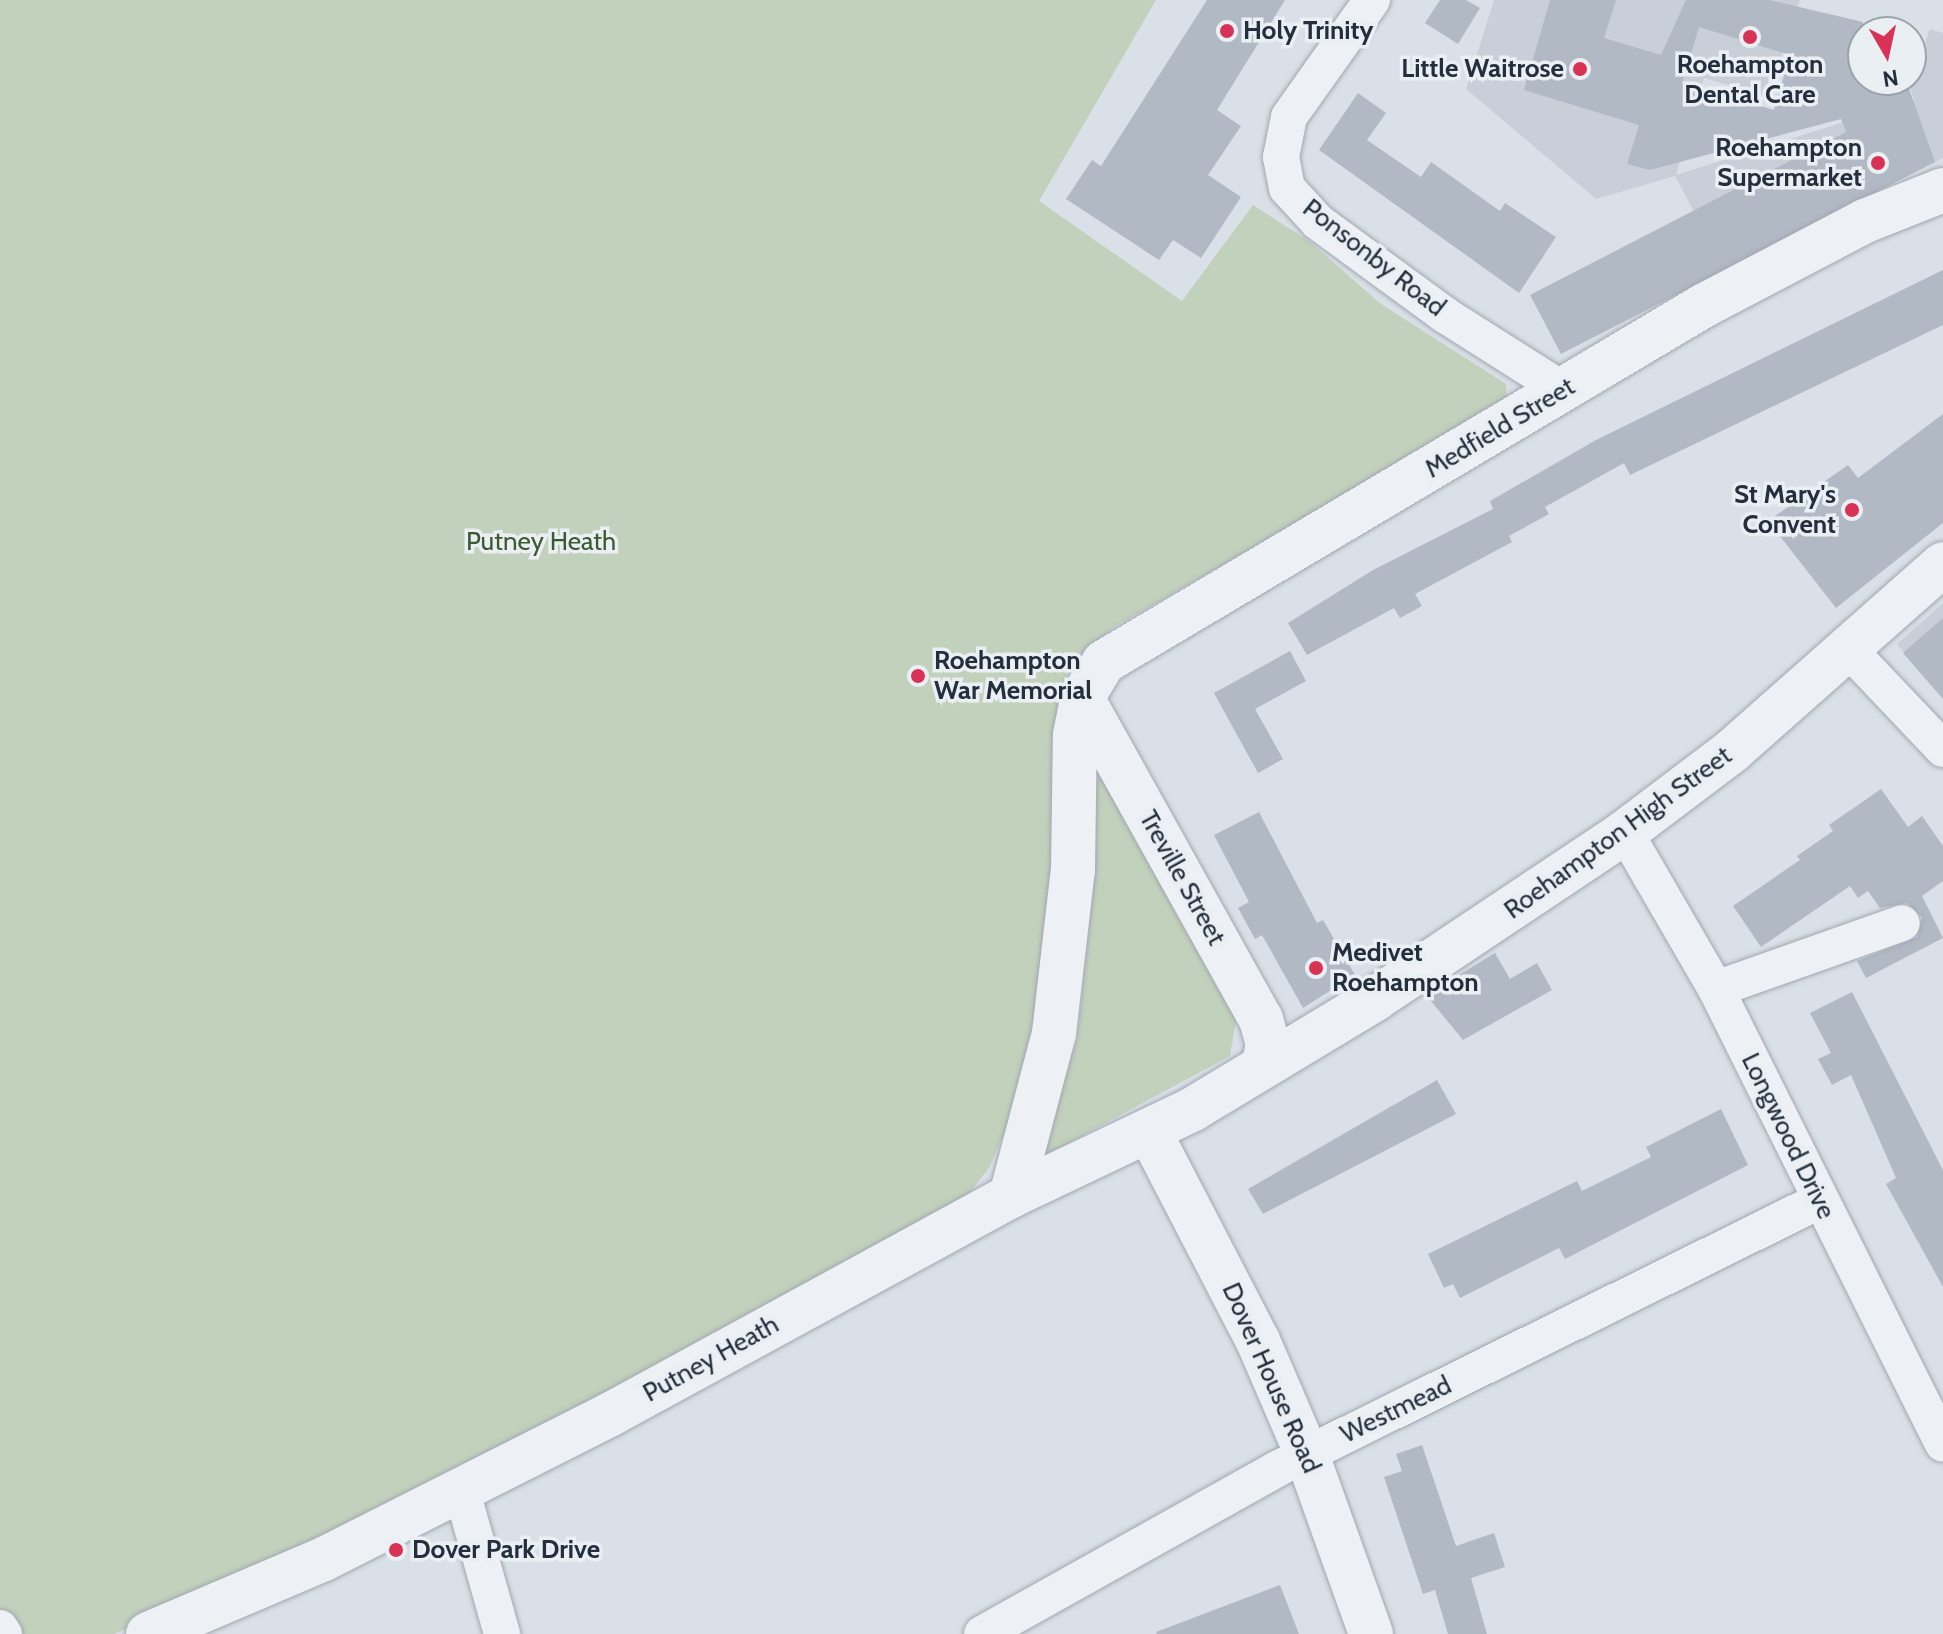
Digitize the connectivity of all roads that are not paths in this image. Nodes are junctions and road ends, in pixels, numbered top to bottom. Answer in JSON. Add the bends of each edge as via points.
{"nodes":[{"id":1,"x":1372,"y":0,"type":"edge"},
{"id":2,"x":1943,"y":190,"type":"edge"},
{"id":3,"x":1563,"y":390,"type":"junction"},
{"id":4,"x":1943,"y":564,"type":"edge"},
{"id":5,"x":1850,"y":651,"type":"junction"},
{"id":6,"x":1082,"y":698,"type":"junction"},
{"id":7,"x":1943,"y":749,"type":"edge"},
{"id":8,"x":1625,"y":832,"type":"junction"},
{"id":9,"x":1902,"y":923,"type":"dead end"},
{"id":10,"x":1716,"y":989,"type":"junction"},
{"id":11,"x":1264,"y":1062,"type":"junction"},
{"id":12,"x":1149,"y":1131,"type":"junction"},
{"id":13,"x":1011,"y":1196,"type":"junction"},
{"id":14,"x":1819,"y":1201,"type":"junction"},
{"id":15,"x":1943,"y":1444,"type":"edge"},
{"id":16,"x":1307,"y":1455,"type":"junction"},
{"id":17,"x":461,"y":1488,"type":"junction"},
{"id":18,"x":0,"y":1628,"type":"edge"},
{"id":19,"x":4,"y":1634,"type":"edge"},
{"id":20,"x":148,"y":1634,"type":"edge"},
{"id":21,"x":502,"y":1634,"type":"edge"},
{"id":22,"x":982,"y":1634,"type":"edge"},
{"id":23,"x":1371,"y":1634,"type":"edge"}],
"edges":[{"from":1,"to":3,"type":"street","name":"Ponsonby Road","via":[[1289,117],[1281,157],[1287,188],[1318,222],[1445,315]]},
{"from":2,"to":3,"type":"street","name":"Medfield Street","via":[[1865,221],[1716,299]]},
{"from":3,"to":6,"type":"street","name":"Medfield Street","via":[[1129,645],[1104,662]]},
{"from":4,"to":5,"type":"street","name":"Roehampton High Street"},
{"from":5,"to":7,"type":"street"},
{"from":5,"to":8,"type":"street","name":"Roehampton High Street"},
{"from":6,"to":11,"type":"street","name":"Treville Street","via":[[1261,1019],[1268,1045]]},
{"from":6,"to":13,"type":"street","via":[[1073,870],[1054,1033]]},
{"from":8,"to":10,"type":"street","name":"Longwood Drive"},
{"from":8,"to":11,"type":"street","name":"Roehampton High Street","via":[[1375,999]]},
{"from":9,"to":10,"type":"street"},
{"from":10,"to":14,"type":"street","name":"Longwood Drive"},
{"from":11,"to":12,"type":"street","name":"Putney Heath"},
{"from":12,"to":13,"type":"street","name":"Putney Heath"},
{"from":12,"to":16,"type":"street","name":"Dover House Road","via":[[1245,1314]]},
{"from":13,"to":17,"type":"street","name":"Putney Heath"},
{"from":14,"to":15,"type":"street","name":"Longwood Drive"},
{"from":14,"to":16,"type":"street","name":"Westmead"},
{"from":16,"to":22,"type":"street","name":"Westmead"},
{"from":16,"to":23,"type":"street","name":"Dover House Road"},
{"from":17,"to":20,"type":"street","name":"Putney Heath","via":[[324,1559]]},
{"from":17,"to":21,"type":"street"},
{"from":18,"to":19,"type":"street"}]}
